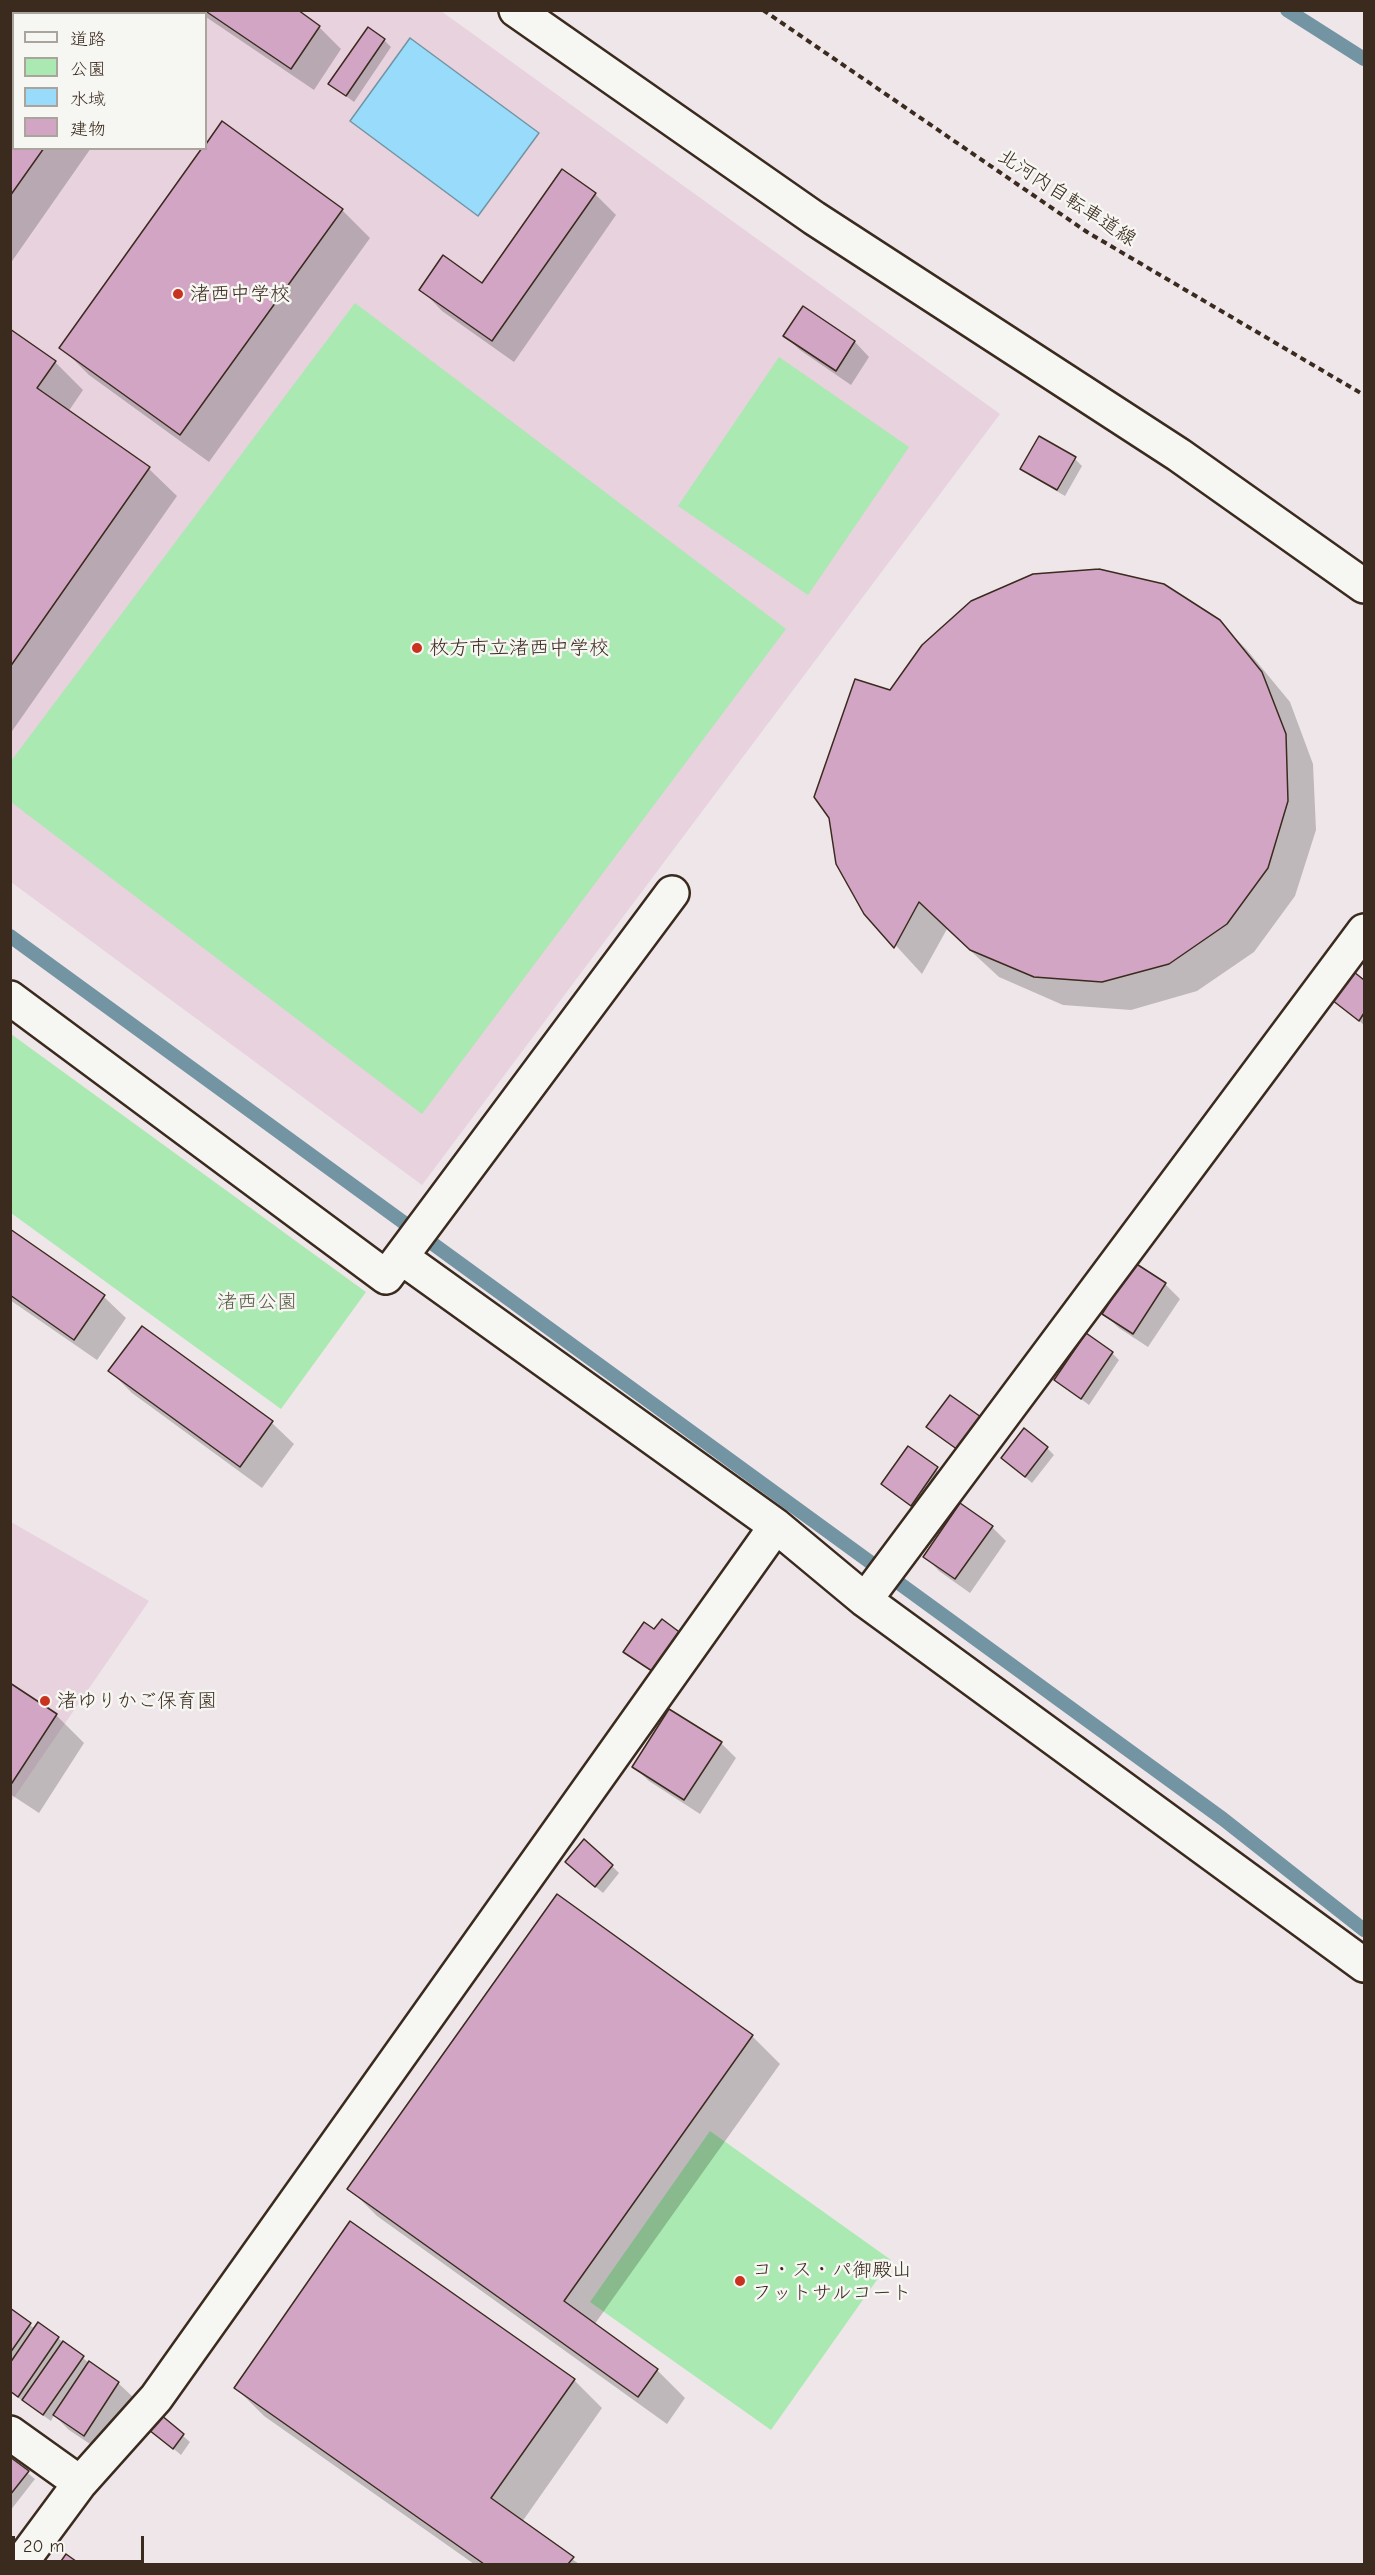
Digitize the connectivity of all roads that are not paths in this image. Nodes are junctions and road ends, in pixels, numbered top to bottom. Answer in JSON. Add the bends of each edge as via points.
{"nodes":[{"id":1,"x":516,"y":10,"type":"edge"},
{"id":2,"x":1365,"y":586,"type":"edge"},
{"id":3,"x":672,"y":893,"type":"dead end"},
{"id":4,"x":1365,"y":931,"type":"edge"},
{"id":5,"x":10,"y":998,"type":"edge"},
{"id":6,"x":401,"y":1257,"type":"junction"},
{"id":7,"x":776,"y":1526,"type":"junction"},
{"id":8,"x":866,"y":1600,"type":"junction"},
{"id":9,"x":1365,"y":1965,"type":"edge"},
{"id":10,"x":10,"y":2433,"type":"edge"},
{"id":11,"x":80,"y":2483,"type":"junction"},
{"id":12,"x":20,"y":2565,"type":"edge"}],
"edges":[{"from":1,"to":2,"type":"street","via":[[814,218],[1179,455]]},
{"from":3,"to":6,"type":"street"},
{"from":4,"to":8,"type":"street"},
{"from":5,"to":6,"type":"street","via":[[386,1277]]},
{"from":6,"to":7,"type":"street"},
{"from":7,"to":8,"type":"street"},
{"from":7,"to":11,"type":"street","via":[[156,2398]]},
{"from":8,"to":9,"type":"street"},
{"from":10,"to":11,"type":"street"},
{"from":11,"to":12,"type":"street"}]}
